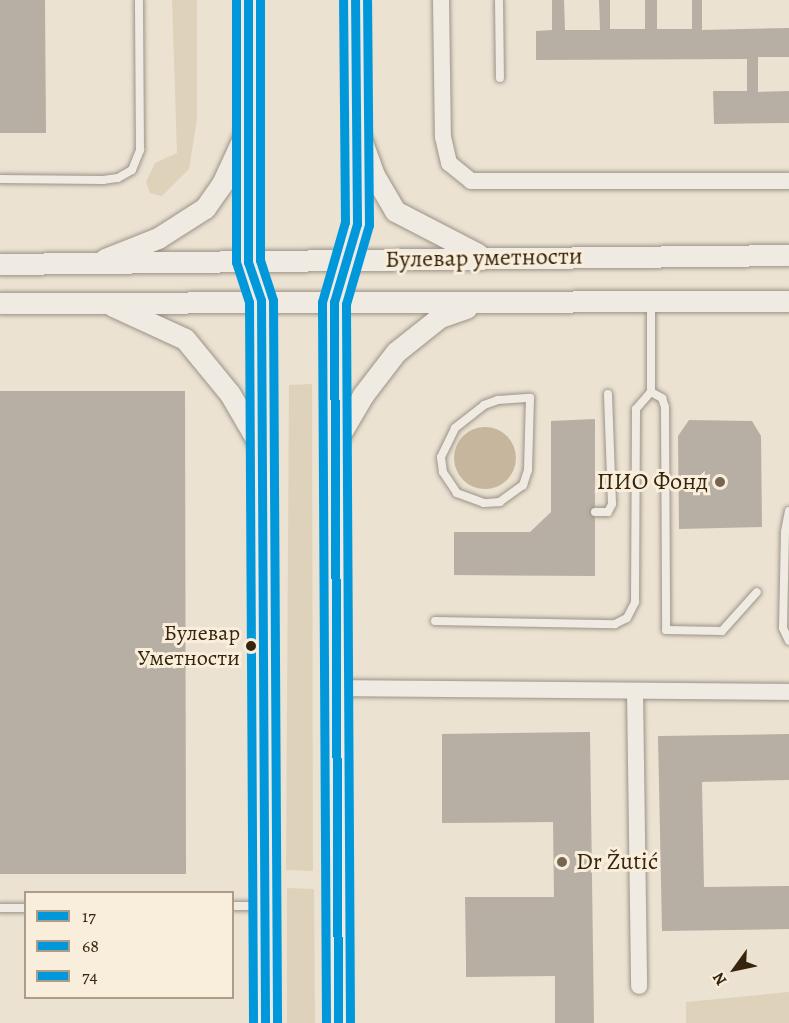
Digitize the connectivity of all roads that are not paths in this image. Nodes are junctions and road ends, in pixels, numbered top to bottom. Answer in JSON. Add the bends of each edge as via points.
{"nodes":[{"id":1,"x":139,"y":0,"type":"edge"},
{"id":2,"x":248,"y":0,"type":"edge"},
{"id":3,"x":355,"y":0,"type":"edge"},
{"id":4,"x":441,"y":0,"type":"edge"},
{"id":5,"x":499,"y":0,"type":"edge"},
{"id":6,"x":500,"y":78,"type":"dead end"},
{"id":7,"x":356,"y":119,"type":"junction"},
{"id":8,"x":248,"y":128,"type":"junction"},
{"id":9,"x":0,"y":179,"type":"edge"},
{"id":10,"x":789,"y":181,"type":"edge"},
{"id":11,"x":789,"y":255,"type":"edge"},
{"id":12,"x":486,"y":258,"type":"junction"},
{"id":13,"x":345,"y":259,"type":"junction"},
{"id":14,"x":248,"y":262,"type":"junction"},
{"id":15,"x":0,"y":264,"type":"edge"},
{"id":16,"x":92,"y":264,"type":"junction"},
{"id":17,"x":261,"y":300,"type":"junction"},
{"id":18,"x":789,"y":301,"type":"edge"},
{"id":19,"x":101,"y":302,"type":"junction"},
{"id":20,"x":334,"y":302,"type":"junction"},
{"id":21,"x":485,"y":302,"type":"junction"},
{"id":22,"x":651,"y":302,"type":"junction"},
{"id":23,"x":0,"y":303,"type":"edge"},
{"id":24,"x":651,"y":392,"type":"junction"},
{"id":25,"x":608,"y":394,"type":"dead end"},
{"id":26,"x":531,"y":398,"type":"joint"},
{"id":27,"x":334,"y":443,"type":"junction"},
{"id":28,"x":262,"y":448,"type":"junction"},
{"id":29,"x":789,"y":511,"type":"edge"},
{"id":30,"x":595,"y":512,"type":"dead end"},
{"id":31,"x":757,"y":592,"type":"dead end"},
{"id":32,"x":435,"y":621,"type":"dead end"},
{"id":33,"x":789,"y":641,"type":"edge"},
{"id":34,"x":336,"y":688,"type":"junction"},
{"id":35,"x":635,"y":691,"type":"junction"},
{"id":36,"x":789,"y":692,"type":"edge"},
{"id":37,"x":234,"y":906,"type":"edge"},
{"id":38,"x":264,"y":906,"type":"junction"},
{"id":39,"x":0,"y":908,"type":"edge"},
{"id":40,"x":24,"y":908,"type":"edge"},
{"id":41,"x":639,"y":986,"type":"dead end"},
{"id":42,"x":265,"y":1023,"type":"edge"},
{"id":43,"x":338,"y":1023,"type":"edge"}],
"edges":[{"from":1,"to":9,"type":"lane","via":[[140,150],[132,170],[103,180]]},
{"from":2,"to":8,"type":"street"},
{"from":3,"to":7,"type":"street"},
{"from":4,"to":10,"type":"street","via":[[443,137],[449,163],[471,181]]},
{"from":5,"to":6,"type":"lane"},
{"from":7,"to":12,"type":"street","via":[[374,175],[395,211],[427,231]]},
{"from":7,"to":13,"type":"street","via":[[357,224]]},
{"from":8,"to":14,"type":"street"},
{"from":8,"to":16,"type":"street","via":[[222,184],[196,216],[158,238]]},
{"from":11,"to":12,"type":"street","name":"Булевар уметности"},
{"from":12,"to":13,"type":"street","name":"Булевар уметности"},
{"from":13,"to":14,"type":"street","name":"Булевар уметности"},
{"from":13,"to":20,"type":"street"},
{"from":14,"to":16,"type":"street","name":"Булевар уметности"},
{"from":14,"to":17,"type":"street"},
{"from":15,"to":16,"type":"street","name":"Булевар уметности"},
{"from":17,"to":19,"type":"street","name":"Булевар уметности"},
{"from":17,"to":20,"type":"street","name":"Булевар уметности"},
{"from":17,"to":28,"type":"street"},
{"from":18,"to":22,"type":"street","name":"Булевар уметности"},
{"from":19,"to":23,"type":"street","name":"Булевар уметности"},
{"from":19,"to":28,"type":"street","via":[[136,313],[185,339],[230,394]]},
{"from":20,"to":21,"type":"street","name":"Булевар уметности"},
{"from":20,"to":27,"type":"street"},
{"from":21,"to":22,"type":"street","name":"Булевар уметности"},
{"from":21,"to":27,"type":"street","via":[[441,317],[396,352],[363,395]]},
{"from":22,"to":24,"type":"lane"},
{"from":24,"to":31,"type":"lane","via":[[662,398],[665,407],[666,630],[722,631]]},
{"from":24,"to":32,"type":"lane","via":[[636,409],[635,602],[627,618],[615,624]]},
{"from":25,"to":30,"type":"lane","via":[[612,504],[608,512]]},
{"from":26,"to":26,"type":"lane","via":[[484,405],[455,428],[441,457],[443,472],[457,493],[484,503],[500,502],[523,485],[528,470]]},
{"from":27,"to":34,"type":"street"},
{"from":28,"to":38,"type":"street"},
{"from":29,"to":33,"type":"lane","via":[[783,628]]},
{"from":34,"to":35,"type":"street"},
{"from":34,"to":43,"type":"street"},
{"from":35,"to":36,"type":"street"},
{"from":35,"to":41,"type":"street"},
{"from":37,"to":38,"type":"lane"},
{"from":38,"to":42,"type":"street"},
{"from":39,"to":40,"type":"lane"}]}
